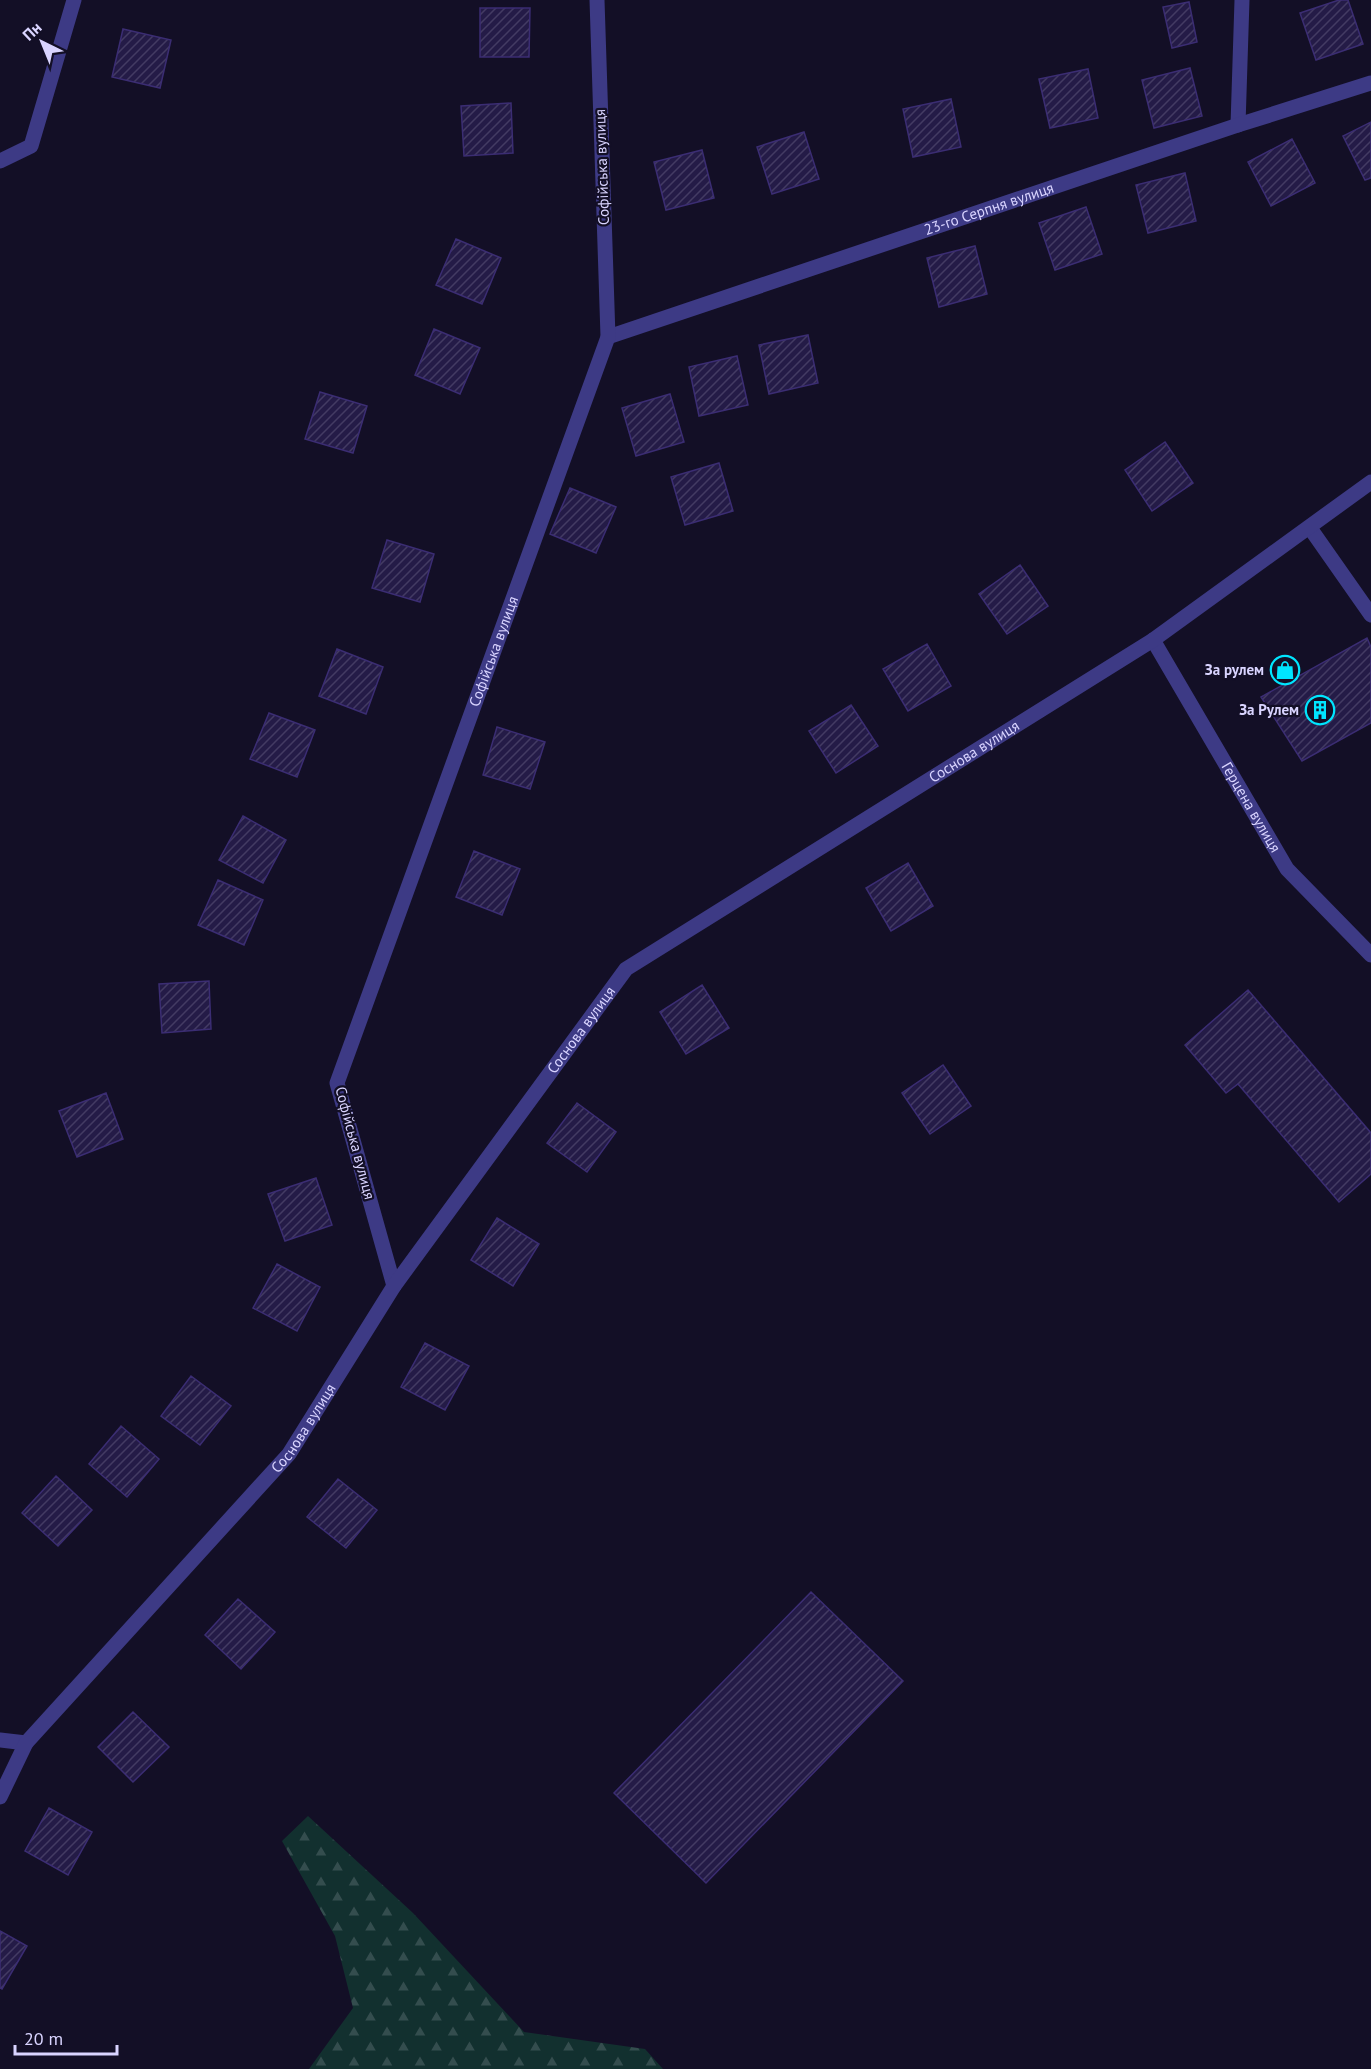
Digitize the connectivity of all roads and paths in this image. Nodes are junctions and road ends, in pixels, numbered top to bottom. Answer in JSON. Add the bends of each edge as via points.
{"nodes":[{"id":1,"x":74,"y":0,"type":"edge"},
{"id":2,"x":597,"y":0,"type":"edge"},
{"id":3,"x":1242,"y":0,"type":"edge"},
{"id":4,"x":1371,"y":83,"type":"edge"},
{"id":5,"x":1238,"y":125,"type":"junction"},
{"id":6,"x":0,"y":161,"type":"edge"},
{"id":7,"x":608,"y":337,"type":"junction"},
{"id":8,"x":1371,"y":482,"type":"edge"},
{"id":9,"x":1310,"y":528,"type":"junction"},
{"id":10,"x":1371,"y":615,"type":"edge"},
{"id":11,"x":1153,"y":640,"type":"junction"},
{"id":12,"x":1371,"y":955,"type":"edge"},
{"id":13,"x":394,"y":1286,"type":"junction"},
{"id":14,"x":0,"y":1740,"type":"edge"},
{"id":15,"x":26,"y":1743,"type":"junction"},
{"id":16,"x":0,"y":1797,"type":"edge"}],
"edges":[{"from":1,"to":6,"type":"street","via":[[32,146]]},
{"from":2,"to":7,"type":"street","name":"Софійська вулиця"},
{"from":3,"to":5,"type":"street"},
{"from":4,"to":5,"type":"street","name":"23-го Серпня вулиця"},
{"from":5,"to":7,"type":"street","name":"23-го Серпня вулиця"},
{"from":7,"to":13,"type":"street","name":"Софійська вулиця","via":[[337,1083]]},
{"from":8,"to":9,"type":"street","name":"Соснова вулиця"},
{"from":9,"to":10,"type":"street"},
{"from":9,"to":11,"type":"street","name":"Соснова вулиця"},
{"from":11,"to":12,"type":"street","name":"Герцена вулиця","via":[[1287,869]]},
{"from":11,"to":13,"type":"street","name":"Соснова вулиця","via":[[626,969]]},
{"from":13,"to":15,"type":"street","name":"Соснова вулиця","via":[[289,1454]]},
{"from":14,"to":15,"type":"street"},
{"from":15,"to":16,"type":"street","name":"Соснова вулиця"}]}
